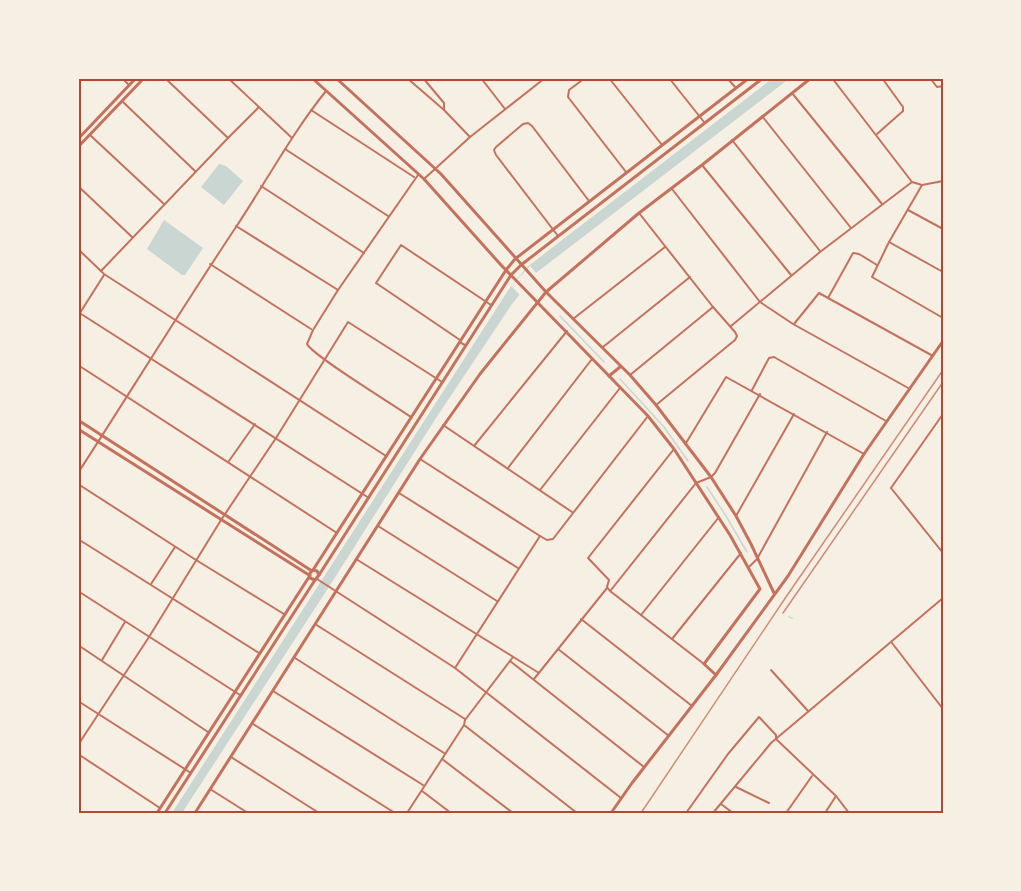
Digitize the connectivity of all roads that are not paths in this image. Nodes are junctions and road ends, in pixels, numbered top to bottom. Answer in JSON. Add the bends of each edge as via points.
{"nodes":[{"id":1,"x":122,"y":78,"type":"edge"},
{"id":2,"x":136,"y":78,"type":"edge"},
{"id":3,"x":144,"y":78,"type":"edge"},
{"id":4,"x":165,"y":78,"type":"edge"},
{"id":5,"x":228,"y":78,"type":"edge"},
{"id":6,"x":312,"y":78,"type":"edge"},
{"id":7,"x":336,"y":78,"type":"edge"},
{"id":8,"x":407,"y":78,"type":"edge"},
{"id":9,"x":423,"y":78,"type":"edge"},
{"id":10,"x":482,"y":78,"type":"edge"},
{"id":11,"x":585,"y":78,"type":"edge"},
{"id":12,"x":609,"y":78,"type":"edge"},
{"id":13,"x":669,"y":78,"type":"edge"},
{"id":14,"x":727,"y":78,"type":"edge"},
{"id":15,"x":749,"y":78,"type":"edge"},
{"id":16,"x":763,"y":78,"type":"edge"},
{"id":17,"x":811,"y":78,"type":"edge"},
{"id":18,"x":832,"y":78,"type":"edge"},
{"id":19,"x":882,"y":78,"type":"edge"},
{"id":20,"x":930,"y":78,"type":"edge"},
{"id":21,"x":542,"y":79,"type":"edge"},
{"id":22,"x":141,"y":82,"type":"junction"},
{"id":23,"x":129,"y":85,"type":"junction"},
{"id":24,"x":943,"y":86,"type":"edge"},
{"id":25,"x":736,"y":88,"type":"junction"},
{"id":26,"x":326,"y":91,"type":"junction"},
{"id":27,"x":792,"y":93,"type":"junction"},
{"id":28,"x":123,"y":101,"type":"junction"},
{"id":29,"x":260,"y":107,"type":"junction"},
{"id":30,"x":310,"y":110,"type":"junction"},
{"id":31,"x":444,"y":110,"type":"junction"},
{"id":32,"x":506,"y":110,"type":"junction"},
{"id":33,"x":762,"y":116,"type":"junction"},
{"id":34,"x":699,"y":117,"type":"junction"},
{"id":35,"x":704,"y":122,"type":"junction"},
{"id":36,"x":877,"y":134,"type":"junction"},
{"id":37,"x":90,"y":135,"type":"junction"},
{"id":38,"x":470,"y":137,"type":"junction"},
{"id":39,"x":228,"y":138,"type":"junction"},
{"id":40,"x":292,"y":138,"type":"junction"},
{"id":41,"x":78,"y":139,"type":"edge"},
{"id":42,"x":732,"y":140,"type":"junction"},
{"id":43,"x":662,"y":145,"type":"junction"},
{"id":44,"x":78,"y":147,"type":"edge"},
{"id":45,"x":285,"y":149,"type":"junction"},
{"id":46,"x":702,"y":165,"type":"junction"},
{"id":47,"x":434,"y":168,"type":"junction"},
{"id":48,"x":195,"y":171,"type":"junction"},
{"id":49,"x":626,"y":172,"type":"junction"},
{"id":50,"x":419,"y":174,"type":"junction"},
{"id":51,"x":415,"y":178,"type":"junction"},
{"id":52,"x":424,"y":179,"type":"junction"},
{"id":53,"x":912,"y":182,"type":"junction"},
{"id":54,"x":943,"y":182,"type":"edge"},
{"id":55,"x":922,"y":185,"type":"junction"},
{"id":56,"x":78,"y":186,"type":"edge"},
{"id":57,"x":261,"y":186,"type":"junction"},
{"id":58,"x":607,"y":187,"type":"junction"},
{"id":59,"x":672,"y":189,"type":"junction"},
{"id":60,"x":613,"y":194,"type":"junction"},
{"id":61,"x":589,"y":201,"type":"junction"},
{"id":62,"x":164,"y":204,"type":"junction"},
{"id":63,"x":882,"y":204,"type":"junction"},
{"id":64,"x":908,"y":210,"type":"junction"},
{"id":65,"x":639,"y":213,"type":"junction"},
{"id":66,"x":389,"y":216,"type":"junction"},
{"id":67,"x":237,"y":226,"type":"junction"},
{"id":68,"x":851,"y":228,"type":"junction"},
{"id":69,"x":943,"y":229,"type":"edge"},
{"id":70,"x":554,"y":230,"type":"junction"},
{"id":71,"x":558,"y":236,"type":"junction"},
{"id":72,"x":132,"y":237,"type":"junction"},
{"id":73,"x":889,"y":242,"type":"junction"},
{"id":74,"x":665,"y":247,"type":"junction"},
{"id":75,"x":78,"y":249,"type":"edge"},
{"id":76,"x":820,"y":252,"type":"junction"},
{"id":77,"x":364,"y":253,"type":"junction"},
{"id":78,"x":515,"y":259,"type":"junction"},
{"id":79,"x":210,"y":264,"type":"junction"},
{"id":80,"x":521,"y":265,"type":"junction"},
{"id":81,"x":877,"y":265,"type":"junction"},
{"id":82,"x":506,"y":270,"type":"junction"},
{"id":83,"x":101,"y":271,"type":"junction"},
{"id":84,"x":943,"y":272,"type":"edge"},
{"id":85,"x":104,"y":274,"type":"junction"},
{"id":86,"x":510,"y":275,"type":"junction"},
{"id":87,"x":791,"y":276,"type":"junction"},
{"id":88,"x":690,"y":277,"type":"junction"},
{"id":89,"x":338,"y":290,"type":"junction"},
{"id":90,"x":546,"y":292,"type":"junction"},
{"id":91,"x":828,"y":298,"type":"junction"},
{"id":92,"x":486,"y":301,"type":"junction"},
{"id":93,"x":760,"y":302,"type":"junction"},
{"id":94,"x":539,"y":303,"type":"junction"},
{"id":95,"x":491,"y":305,"type":"junction"},
{"id":96,"x":713,"y":307,"type":"junction"},
{"id":97,"x":78,"y":314,"type":"edge"},
{"id":98,"x":943,"y":318,"type":"edge"},
{"id":99,"x":176,"y":319,"type":"junction"},
{"id":100,"x":573,"y":319,"type":"junction"},
{"id":101,"x":794,"y":324,"type":"junction"},
{"id":102,"x":731,"y":326,"type":"junction"},
{"id":103,"x":313,"y":330,"type":"junction"},
{"id":104,"x":567,"y":331,"type":"junction"},
{"id":105,"x":460,"y":340,"type":"junction"},
{"id":106,"x":943,"y":341,"type":"edge"},
{"id":107,"x":465,"y":345,"type":"junction"},
{"id":108,"x":601,"y":348,"type":"junction"},
{"id":109,"x":933,"y":356,"type":"junction"},
{"id":110,"x":592,"y":358,"type":"junction"},
{"id":111,"x":325,"y":359,"type":"junction"},
{"id":112,"x":152,"y":360,"type":"junction"},
{"id":113,"x":78,"y":365,"type":"edge"},
{"id":114,"x":620,"y":367,"type":"junction"},
{"id":115,"x":630,"y":375,"type":"junction"},
{"id":116,"x":609,"y":376,"type":"junction"},
{"id":117,"x":435,"y":378,"type":"junction"},
{"id":118,"x":442,"y":382,"type":"junction"},
{"id":119,"x":621,"y":388,"type":"junction"},
{"id":120,"x":910,"y":389,"type":"junction"},
{"id":121,"x":752,"y":390,"type":"junction"},
{"id":122,"x":760,"y":394,"type":"junction"},
{"id":123,"x":127,"y":397,"type":"junction"},
{"id":124,"x":298,"y":399,"type":"junction"},
{"id":125,"x":656,"y":405,"type":"junction"},
{"id":126,"x":794,"y":413,"type":"junction"},
{"id":127,"x":943,"y":414,"type":"edge"},
{"id":128,"x":648,"y":416,"type":"junction"},
{"id":129,"x":411,"y":417,"type":"junction"},
{"id":130,"x":78,"y":420,"type":"edge"},
{"id":131,"x":886,"y":421,"type":"junction"},
{"id":132,"x":255,"y":424,"type":"junction"},
{"id":133,"x":443,"y":425,"type":"junction"},
{"id":134,"x":78,"y":429,"type":"edge"},
{"id":135,"x":827,"y":432,"type":"junction"},
{"id":136,"x":102,"y":435,"type":"junction"},
{"id":137,"x":276,"y":438,"type":"junction"},
{"id":138,"x":98,"y":442,"type":"junction"},
{"id":139,"x":686,"y":443,"type":"junction"},
{"id":140,"x":474,"y":446,"type":"junction"},
{"id":141,"x":674,"y":450,"type":"junction"},
{"id":142,"x":864,"y":454,"type":"junction"},
{"id":143,"x":386,"y":456,"type":"junction"},
{"id":144,"x":420,"y":459,"type":"junction"},
{"id":145,"x":229,"y":462,"type":"junction"},
{"id":146,"x":508,"y":468,"type":"junction"},
{"id":147,"x":78,"y":472,"type":"edge"},
{"id":148,"x":250,"y":476,"type":"junction"},
{"id":149,"x":711,"y":477,"type":"junction"},
{"id":150,"x":696,"y":483,"type":"junction"},
{"id":151,"x":78,"y":484,"type":"edge"},
{"id":152,"x":540,"y":490,"type":"junction"},
{"id":153,"x":399,"y":493,"type":"junction"},
{"id":154,"x":362,"y":494,"type":"junction"},
{"id":155,"x":369,"y":498,"type":"junction"},
{"id":156,"x":572,"y":512,"type":"junction"},
{"id":157,"x":224,"y":514,"type":"junction"},
{"id":158,"x":736,"y":516,"type":"junction"},
{"id":159,"x":719,"y":518,"type":"junction"},
{"id":160,"x":221,"y":520,"type":"junction"},
{"id":161,"x":378,"y":526,"type":"junction"},
{"id":162,"x":337,"y":533,"type":"junction"},
{"id":163,"x":540,"y":536,"type":"junction"},
{"id":164,"x":78,"y":539,"type":"edge"},
{"id":165,"x":175,"y":547,"type":"junction"},
{"id":166,"x":741,"y":553,"type":"junction"},
{"id":167,"x":943,"y":553,"type":"edge"},
{"id":168,"x":356,"y":559,"type":"junction"},
{"id":169,"x":757,"y":559,"type":"junction"},
{"id":170,"x":196,"y":560,"type":"junction"},
{"id":171,"x":749,"y":567,"type":"junction"},
{"id":172,"x":519,"y":569,"type":"junction"},
{"id":173,"x":312,"y":571,"type":"junction"},
{"id":174,"x":309,"y":576,"type":"junction"},
{"id":175,"x":317,"y":578,"type":"junction"},
{"id":176,"x":151,"y":584,"type":"junction"},
{"id":177,"x":607,"y":587,"type":"junction"},
{"id":178,"x":78,"y":591,"type":"edge"},
{"id":179,"x":336,"y":591,"type":"junction"},
{"id":180,"x":610,"y":591,"type":"junction"},
{"id":181,"x":774,"y":593,"type":"junction"},
{"id":182,"x":173,"y":598,"type":"junction"},
{"id":183,"x":943,"y":598,"type":"edge"},
{"id":184,"x":498,"y":602,"type":"junction"},
{"id":185,"x":284,"y":614,"type":"junction"},
{"id":186,"x":641,"y":615,"type":"junction"},
{"id":187,"x":581,"y":619,"type":"junction"},
{"id":188,"x":125,"y":622,"type":"junction"},
{"id":189,"x":315,"y":624,"type":"junction"},
{"id":190,"x":477,"y":635,"type":"junction"},
{"id":191,"x":149,"y":637,"type":"junction"},
{"id":192,"x":672,"y":639,"type":"junction"},
{"id":193,"x":892,"y":643,"type":"junction"},
{"id":194,"x":78,"y":645,"type":"edge"},
{"id":195,"x":558,"y":649,"type":"junction"},
{"id":196,"x":259,"y":653,"type":"junction"},
{"id":197,"x":513,"y":657,"type":"junction"},
{"id":198,"x":295,"y":658,"type":"junction"},
{"id":199,"x":102,"y":660,"type":"junction"},
{"id":200,"x":510,"y":661,"type":"junction"},
{"id":201,"x":704,"y":664,"type":"junction"},
{"id":202,"x":455,"y":668,"type":"junction"},
{"id":203,"x":771,"y":670,"type":"dead end"},
{"id":204,"x":538,"y":673,"type":"junction"},
{"id":205,"x":124,"y":674,"type":"junction"},
{"id":206,"x":716,"y":675,"type":"junction"},
{"id":207,"x":534,"y":680,"type":"junction"},
{"id":208,"x":273,"y":691,"type":"junction"},
{"id":209,"x":234,"y":692,"type":"junction"},
{"id":210,"x":487,"y":692,"type":"junction"},
{"id":211,"x":241,"y":696,"type":"junction"},
{"id":212,"x":78,"y":701,"type":"edge"},
{"id":213,"x":693,"y":706,"type":"junction"},
{"id":214,"x":943,"y":709,"type":"edge"},
{"id":215,"x":808,"y":711,"type":"junction"},
{"id":216,"x":98,"y":714,"type":"junction"},
{"id":217,"x":465,"y":720,"type":"junction"},
{"id":218,"x":253,"y":724,"type":"junction"},
{"id":219,"x":464,"y":725,"type":"junction"},
{"id":220,"x":208,"y":732,"type":"junction"},
{"id":221,"x":669,"y":736,"type":"junction"},
{"id":222,"x":776,"y":739,"type":"junction"},
{"id":223,"x":78,"y":745,"type":"edge"},
{"id":224,"x":78,"y":754,"type":"edge"},
{"id":225,"x":445,"y":754,"type":"junction"},
{"id":226,"x":231,"y":757,"type":"junction"},
{"id":227,"x":442,"y":759,"type":"junction"},
{"id":228,"x":644,"y":767,"type":"junction"},
{"id":229,"x":185,"y":768,"type":"junction"},
{"id":230,"x":191,"y":773,"type":"junction"},
{"id":231,"x":813,"y":775,"type":"junction"},
{"id":232,"x":424,"y":786,"type":"junction"},
{"id":233,"x":736,"y":787,"type":"junction"},
{"id":234,"x":210,"y":789,"type":"junction"},
{"id":235,"x":422,"y":791,"type":"junction"},
{"id":236,"x":836,"y":796,"type":"junction"},
{"id":237,"x":621,"y":798,"type":"junction"},
{"id":238,"x":769,"y":803,"type":"dead end"},
{"id":239,"x":721,"y":804,"type":"junction"},
{"id":240,"x":160,"y":808,"type":"junction"},
{"id":241,"x":156,"y":813,"type":"edge"},
{"id":242,"x":165,"y":813,"type":"edge"},
{"id":243,"x":195,"y":813,"type":"edge"},
{"id":244,"x":248,"y":813,"type":"edge"},
{"id":245,"x":319,"y":813,"type":"edge"},
{"id":246,"x":395,"y":813,"type":"edge"},
{"id":247,"x":407,"y":813,"type":"edge"},
{"id":248,"x":451,"y":813,"type":"edge"},
{"id":249,"x":513,"y":813,"type":"edge"},
{"id":250,"x":577,"y":813,"type":"edge"},
{"id":251,"x":611,"y":813,"type":"edge"},
{"id":252,"x":686,"y":813,"type":"edge"},
{"id":253,"x":713,"y":813,"type":"edge"},
{"id":254,"x":733,"y":813,"type":"edge"},
{"id":255,"x":786,"y":813,"type":"edge"},
{"id":256,"x":825,"y":813,"type":"edge"},
{"id":257,"x":849,"y":813,"type":"edge"}],
"edges":[{"from":1,"to":23,"type":"street"},
{"from":2,"to":22,"type":"street"},
{"from":2,"to":23,"type":"street"},
{"from":3,"to":22,"type":"street"},
{"from":4,"to":39,"type":"street"},
{"from":5,"to":29,"type":"street"},
{"from":6,"to":26,"type":"street"},
{"from":7,"to":47,"type":"street"},
{"from":8,"to":31,"type":"street"},
{"from":9,"to":31,"type":"street","via":[[444,104]]},
{"from":10,"to":32,"type":"street"},
{"from":11,"to":49,"type":"street","via":[[567,95]]},
{"from":12,"to":43,"type":"street"},
{"from":13,"to":34,"type":"street"},
{"from":14,"to":25,"type":"street"},
{"from":15,"to":25,"type":"street"},
{"from":16,"to":35,"type":"street"},
{"from":17,"to":27,"type":"street"},
{"from":18,"to":36,"type":"street"},
{"from":19,"to":36,"type":"street","via":[[903,111]]},
{"from":20,"to":24,"type":"street","via":[[937,87]]},
{"from":21,"to":32,"type":"street"},
{"from":22,"to":28,"type":"street"},
{"from":23,"to":41,"type":"street"},
{"from":25,"to":34,"type":"street"},
{"from":26,"to":30,"type":"street"},
{"from":26,"to":50,"type":"street"},
{"from":27,"to":33,"type":"street"},
{"from":27,"to":63,"type":"street"},
{"from":28,"to":37,"type":"street"},
{"from":28,"to":48,"type":"street"},
{"from":29,"to":39,"type":"street"},
{"from":29,"to":40,"type":"street"},
{"from":30,"to":40,"type":"street"},
{"from":30,"to":51,"type":"street"},
{"from":31,"to":38,"type":"street"},
{"from":32,"to":38,"type":"street"},
{"from":33,"to":42,"type":"street"},
{"from":33,"to":68,"type":"street"},
{"from":34,"to":35,"type":"street"},
{"from":34,"to":43,"type":"street"},
{"from":35,"to":60,"type":"street"},
{"from":36,"to":53,"type":"street"},
{"from":37,"to":44,"type":"street"},
{"from":37,"to":62,"type":"street"},
{"from":38,"to":47,"type":"street"},
{"from":39,"to":48,"type":"street"},
{"from":40,"to":45,"type":"street"},
{"from":42,"to":46,"type":"street"},
{"from":42,"to":76,"type":"street"},
{"from":43,"to":49,"type":"street"},
{"from":45,"to":57,"type":"street"},
{"from":45,"to":66,"type":"street"},
{"from":46,"to":59,"type":"street"},
{"from":46,"to":87,"type":"street"},
{"from":47,"to":52,"type":"street"},
{"from":47,"to":78,"type":"street"},
{"from":48,"to":62,"type":"street"},
{"from":49,"to":58,"type":"street"},
{"from":50,"to":51,"type":"street"},
{"from":50,"to":52,"type":"street"},
{"from":51,"to":66,"type":"street"},
{"from":52,"to":82,"type":"street"},
{"from":53,"to":55,"type":"street"},
{"from":53,"to":63,"type":"street"},
{"from":54,"to":55,"type":"street"},
{"from":55,"to":64,"type":"street"},
{"from":56,"to":72,"type":"street"},
{"from":57,"to":67,"type":"street"},
{"from":57,"to":77,"type":"street"},
{"from":58,"to":60,"type":"street"},
{"from":58,"to":61,"type":"street"},
{"from":59,"to":65,"type":"street"},
{"from":59,"to":93,"type":"street"},
{"from":60,"to":71,"type":"street"},
{"from":61,"to":70,"type":"street"},
{"from":61,"to":70,"type":"street","via":[[532,126],[523,124],[494,150]]},
{"from":62,"to":72,"type":"street"},
{"from":63,"to":68,"type":"street"},
{"from":64,"to":69,"type":"street"},
{"from":64,"to":73,"type":"street"},
{"from":65,"to":74,"type":"street"},
{"from":65,"to":90,"type":"street"},
{"from":66,"to":77,"type":"street"},
{"from":67,"to":79,"type":"street"},
{"from":67,"to":89,"type":"street"},
{"from":68,"to":76,"type":"street"},
{"from":70,"to":71,"type":"street"},
{"from":70,"to":78,"type":"street"},
{"from":71,"to":80,"type":"street"},
{"from":72,"to":83,"type":"street"},
{"from":73,"to":81,"type":"street"},
{"from":73,"to":84,"type":"street"},
{"from":74,"to":88,"type":"street"},
{"from":74,"to":100,"type":"street"},
{"from":75,"to":83,"type":"street"},
{"from":76,"to":87,"type":"street"},
{"from":77,"to":89,"type":"street"},
{"from":78,"to":80,"type":"street"},
{"from":78,"to":82,"type":"street"},
{"from":79,"to":99,"type":"street"},
{"from":79,"to":103,"type":"street"},
{"from":80,"to":86,"type":"street"},
{"from":80,"to":90,"type":"street"},
{"from":81,"to":91,"type":"street","via":[[853,254]]},
{"from":81,"to":98,"type":"street","via":[[874,279]]},
{"from":82,"to":86,"type":"street"},
{"from":82,"to":92,"type":"street"},
{"from":83,"to":85,"type":"street"},
{"from":85,"to":97,"type":"street"},
{"from":85,"to":99,"type":"street"},
{"from":86,"to":94,"type":"street"},
{"from":86,"to":95,"type":"street"},
{"from":87,"to":93,"type":"street"},
{"from":88,"to":96,"type":"street"},
{"from":88,"to":108,"type":"street"},
{"from":89,"to":103,"type":"street"},
{"from":90,"to":94,"type":"street"},
{"from":90,"to":100,"type":"street"},
{"from":91,"to":101,"type":"street","via":[[816,294]]},
{"from":91,"to":109,"type":"street"},
{"from":92,"to":95,"type":"street"},
{"from":92,"to":105,"type":"street"},
{"from":92,"to":105,"type":"street","via":[[401,245],[375,284]]},
{"from":93,"to":101,"type":"street"},
{"from":93,"to":102,"type":"street"},
{"from":94,"to":104,"type":"street"},
{"from":94,"to":133,"type":"street"},
{"from":95,"to":107,"type":"street"},
{"from":96,"to":102,"type":"street"},
{"from":96,"to":115,"type":"street"},
{"from":97,"to":112,"type":"street"},
{"from":99,"to":112,"type":"street"},
{"from":99,"to":124,"type":"street"},
{"from":100,"to":108,"type":"street"},
{"from":101,"to":120,"type":"street"},
{"from":102,"to":125,"type":"street","via":[[737,336],[735,340]]},
{"from":103,"to":111,"type":"street","via":[[307,346]]},
{"from":104,"to":110,"type":"street"},
{"from":104,"to":140,"type":"street"},
{"from":105,"to":107,"type":"street"},
{"from":105,"to":117,"type":"street"},
{"from":106,"to":109,"type":"street"},
{"from":107,"to":118,"type":"street"},
{"from":108,"to":114,"type":"street"},
{"from":109,"to":120,"type":"street"},
{"from":110,"to":116,"type":"street"},
{"from":110,"to":146,"type":"street"},
{"from":111,"to":117,"type":"street","via":[[348,322]]},
{"from":111,"to":124,"type":"street"},
{"from":111,"to":129,"type":"street"},
{"from":112,"to":123,"type":"street"},
{"from":112,"to":132,"type":"street"},
{"from":113,"to":123,"type":"street"},
{"from":114,"to":115,"type":"street"},
{"from":114,"to":116,"type":"street"},
{"from":115,"to":125,"type":"street"},
{"from":116,"to":119,"type":"street"},
{"from":117,"to":118,"type":"street"},
{"from":117,"to":129,"type":"street"},
{"from":118,"to":155,"type":"street"},
{"from":119,"to":128,"type":"street"},
{"from":119,"to":152,"type":"street"},
{"from":120,"to":131,"type":"street"},
{"from":121,"to":122,"type":"street"},
{"from":121,"to":131,"type":"street","via":[[769,358],[774,357]]},
{"from":121,"to":139,"type":"street","via":[[728,377],[724,379]]},
{"from":122,"to":126,"type":"street"},
{"from":122,"to":149,"type":"street"},
{"from":123,"to":136,"type":"street"},
{"from":123,"to":145,"type":"street"},
{"from":124,"to":137,"type":"street"},
{"from":124,"to":143,"type":"street"},
{"from":125,"to":139,"type":"street"},
{"from":126,"to":135,"type":"street"},
{"from":126,"to":158,"type":"street"},
{"from":127,"to":167,"type":"street","via":[[891,488]]},
{"from":128,"to":141,"type":"street"},
{"from":128,"to":156,"type":"street"},
{"from":129,"to":143,"type":"street"},
{"from":130,"to":136,"type":"street"},
{"from":131,"to":142,"type":"street"},
{"from":132,"to":137,"type":"street"},
{"from":132,"to":145,"type":"street"},
{"from":133,"to":140,"type":"street"},
{"from":133,"to":144,"type":"street"},
{"from":134,"to":138,"type":"street"},
{"from":135,"to":142,"type":"street"},
{"from":135,"to":169,"type":"street"},
{"from":136,"to":138,"type":"street"},
{"from":136,"to":157,"type":"street"},
{"from":137,"to":148,"type":"street"},
{"from":137,"to":154,"type":"street"},
{"from":138,"to":147,"type":"street"},
{"from":138,"to":160,"type":"street"},
{"from":139,"to":149,"type":"street"},
{"from":140,"to":146,"type":"street"},
{"from":141,"to":150,"type":"street"},
{"from":141,"to":177,"type":"street","via":[[588,556],[609,580]]},
{"from":142,"to":181,"type":"street"},
{"from":143,"to":154,"type":"street"},
{"from":144,"to":153,"type":"street"},
{"from":144,"to":163,"type":"street"},
{"from":145,"to":148,"type":"street"},
{"from":146,"to":152,"type":"street"},
{"from":148,"to":157,"type":"street"},
{"from":148,"to":162,"type":"street"},
{"from":149,"to":150,"type":"street"},
{"from":149,"to":158,"type":"street"},
{"from":150,"to":159,"type":"street"},
{"from":150,"to":180,"type":"street"},
{"from":151,"to":165,"type":"street"},
{"from":152,"to":156,"type":"street"},
{"from":153,"to":161,"type":"street"},
{"from":153,"to":172,"type":"street"},
{"from":154,"to":155,"type":"street"},
{"from":154,"to":162,"type":"street"},
{"from":155,"to":175,"type":"street"},
{"from":156,"to":163,"type":"street","via":[[553,539]]},
{"from":157,"to":160,"type":"street"},
{"from":157,"to":173,"type":"street"},
{"from":158,"to":169,"type":"street"},
{"from":159,"to":166,"type":"street"},
{"from":159,"to":186,"type":"street"},
{"from":160,"to":170,"type":"street"},
{"from":160,"to":174,"type":"street"},
{"from":161,"to":168,"type":"street"},
{"from":161,"to":184,"type":"street"},
{"from":162,"to":173,"type":"street"},
{"from":163,"to":172,"type":"street"},
{"from":164,"to":176,"type":"street"},
{"from":165,"to":170,"type":"street"},
{"from":165,"to":176,"type":"street"},
{"from":166,"to":171,"type":"street"},
{"from":166,"to":192,"type":"street"},
{"from":168,"to":179,"type":"street"},
{"from":168,"to":190,"type":"street"},
{"from":169,"to":171,"type":"street"},
{"from":169,"to":181,"type":"street"},
{"from":170,"to":182,"type":"street"},
{"from":170,"to":185,"type":"street"},
{"from":171,"to":201,"type":"street","via":[[759,592]]},
{"from":172,"to":184,"type":"street"},
{"from":173,"to":174,"type":"street"},
{"from":173,"to":175,"type":"street","via":[[317,571]]},
{"from":174,"to":175,"type":"street"},
{"from":174,"to":185,"type":"street"},
{"from":175,"to":179,"type":"street"},
{"from":175,"to":211,"type":"street"},
{"from":176,"to":182,"type":"street"},
{"from":177,"to":180,"type":"street"},
{"from":177,"to":187,"type":"street"},
{"from":178,"to":188,"type":"street"},
{"from":179,"to":189,"type":"street"},
{"from":179,"to":202,"type":"street"},
{"from":180,"to":186,"type":"street"},
{"from":181,"to":206,"type":"street"},
{"from":182,"to":191,"type":"street"},
{"from":182,"to":196,"type":"street"},
{"from":183,"to":193,"type":"street"},
{"from":184,"to":190,"type":"street"},
{"from":185,"to":196,"type":"street"},
{"from":186,"to":192,"type":"street"},
{"from":187,"to":195,"type":"street"},
{"from":187,"to":213,"type":"street"},
{"from":188,"to":191,"type":"street"},
{"from":188,"to":199,"type":"street"},
{"from":189,"to":198,"type":"street"},
{"from":189,"to":217,"type":"street"},
{"from":190,"to":197,"type":"street"},
{"from":190,"to":202,"type":"street"},
{"from":191,"to":205,"type":"street"},
{"from":191,"to":209,"type":"street"},
{"from":192,"to":201,"type":"street"},
{"from":193,"to":214,"type":"street"},
{"from":193,"to":215,"type":"street"},
{"from":194,"to":199,"type":"street"},
{"from":195,"to":204,"type":"street"},
{"from":195,"to":221,"type":"street"},
{"from":196,"to":209,"type":"street"},
{"from":197,"to":200,"type":"street"},
{"from":197,"to":204,"type":"street"},
{"from":198,"to":208,"type":"street"},
{"from":198,"to":225,"type":"street"},
{"from":199,"to":205,"type":"street"},
{"from":200,"to":207,"type":"street"},
{"from":200,"to":210,"type":"street"},
{"from":201,"to":206,"type":"street"},
{"from":202,"to":210,"type":"street"},
{"from":203,"to":215,"type":"street"},
{"from":204,"to":207,"type":"street"},
{"from":205,"to":216,"type":"street"},
{"from":205,"to":220,"type":"street"},
{"from":206,"to":213,"type":"street"},
{"from":207,"to":228,"type":"street"},
{"from":208,"to":218,"type":"street"},
{"from":208,"to":232,"type":"street"},
{"from":209,"to":211,"type":"street"},
{"from":209,"to":220,"type":"street"},
{"from":210,"to":217,"type":"street"},
{"from":210,"to":237,"type":"street"},
{"from":211,"to":230,"type":"street"},
{"from":212,"to":216,"type":"street"},
{"from":213,"to":221,"type":"street"},
{"from":215,"to":222,"type":"street"},
{"from":216,"to":223,"type":"street"},
{"from":216,"to":229,"type":"street"},
{"from":217,"to":219,"type":"street"},
{"from":218,"to":226,"type":"street"},
{"from":218,"to":246,"type":"street"},
{"from":219,"to":225,"type":"street"},
{"from":219,"to":250,"type":"street"},
{"from":220,"to":229,"type":"street"},
{"from":221,"to":228,"type":"street"},
{"from":222,"to":231,"type":"street"},
{"from":222,"to":233,"type":"street"},
{"from":222,"to":252,"type":"street","via":[[777,735],[759,717]]},
{"from":224,"to":240,"type":"street"},
{"from":225,"to":227,"type":"street"},
{"from":226,"to":234,"type":"street"},
{"from":226,"to":245,"type":"street"},
{"from":227,"to":232,"type":"street"},
{"from":227,"to":249,"type":"street"},
{"from":228,"to":237,"type":"street"},
{"from":229,"to":230,"type":"street"},
{"from":229,"to":240,"type":"street"},
{"from":230,"to":242,"type":"street"},
{"from":231,"to":236,"type":"street"},
{"from":231,"to":255,"type":"street"},
{"from":232,"to":235,"type":"street"},
{"from":233,"to":238,"type":"street"},
{"from":233,"to":239,"type":"street"},
{"from":234,"to":243,"type":"street"},
{"from":234,"to":244,"type":"street"},
{"from":235,"to":247,"type":"street"},
{"from":235,"to":248,"type":"street"},
{"from":236,"to":256,"type":"street"},
{"from":236,"to":257,"type":"street"},
{"from":237,"to":251,"type":"street"},
{"from":239,"to":253,"type":"street"},
{"from":239,"to":254,"type":"street"},
{"from":240,"to":241,"type":"street"}]}
